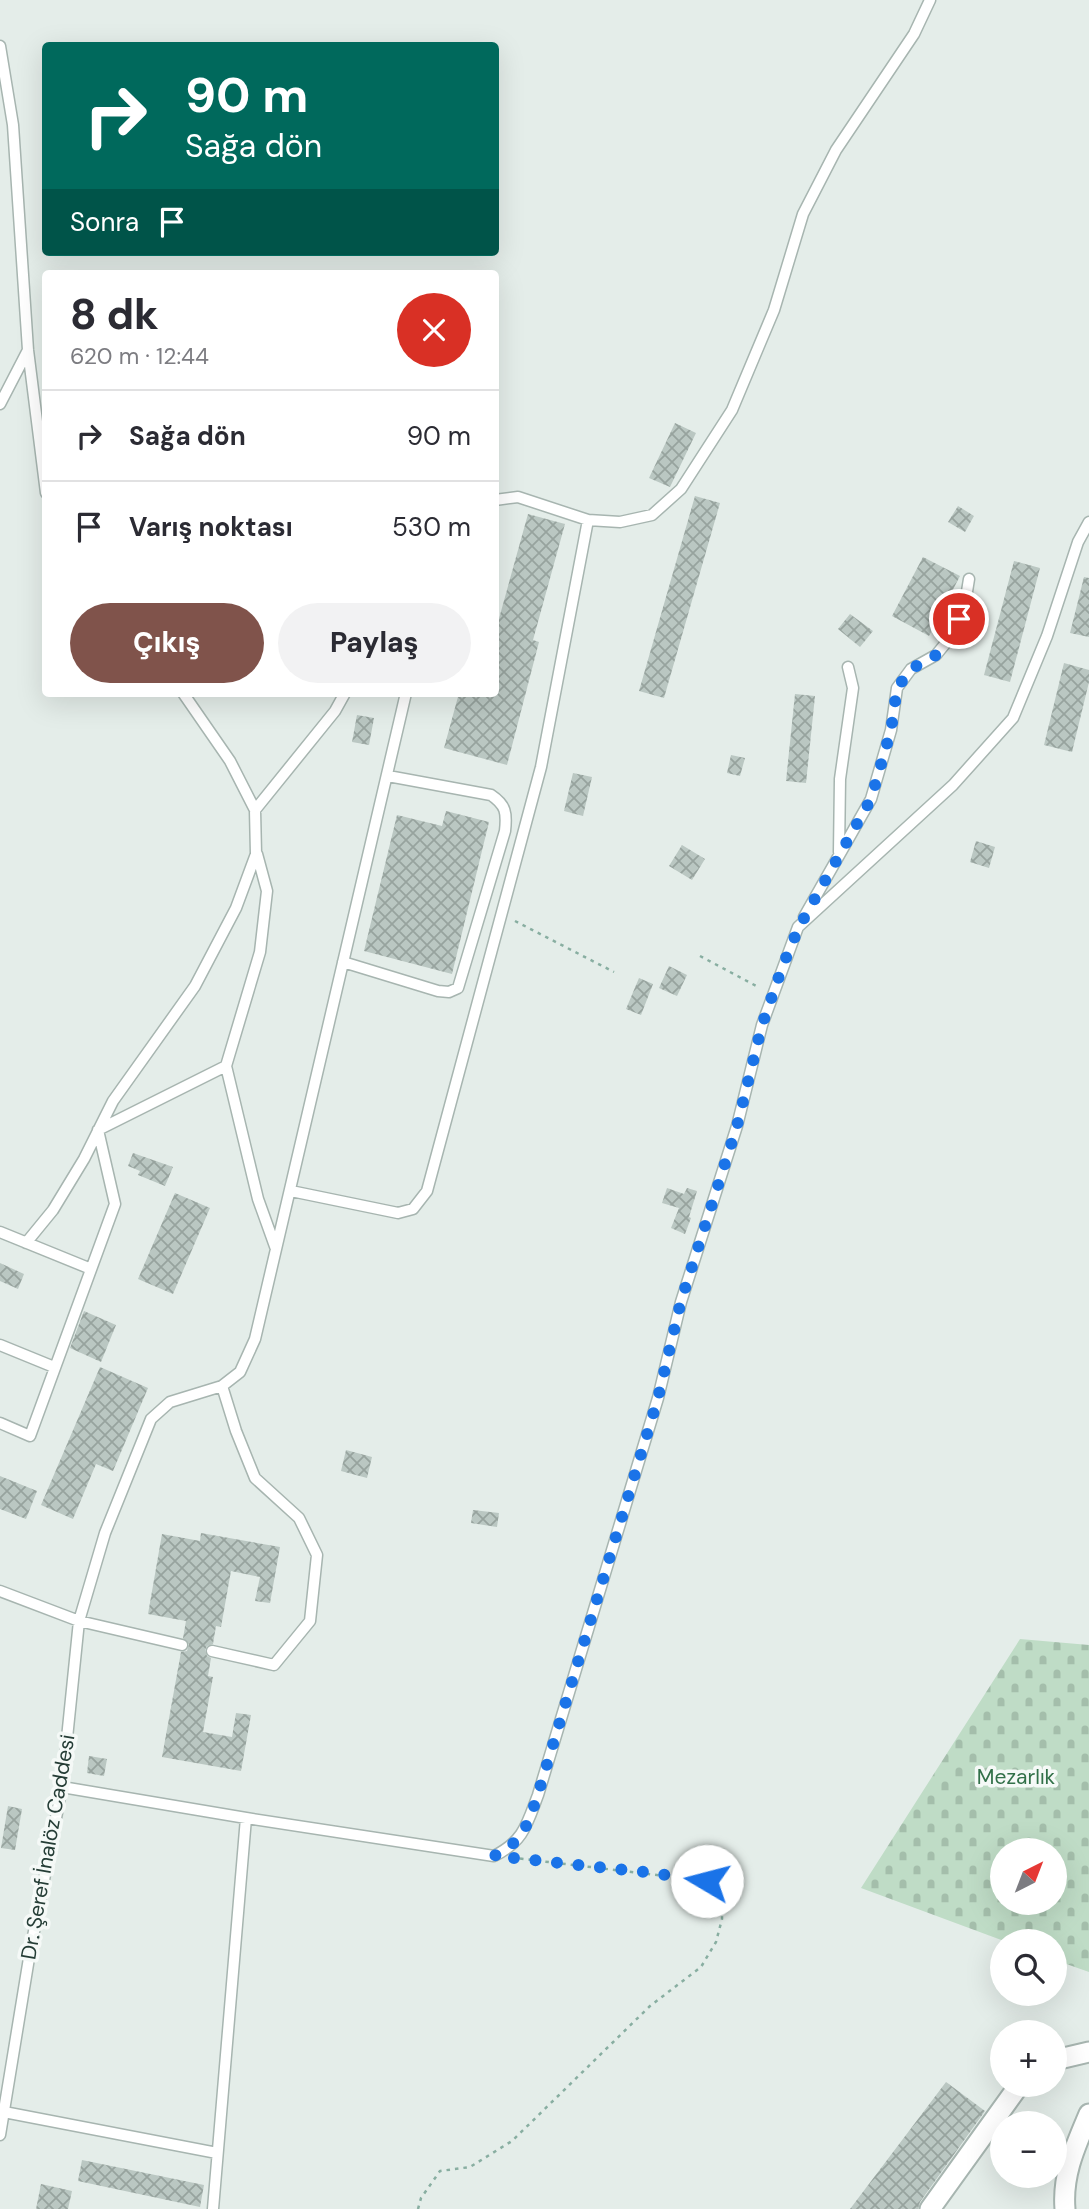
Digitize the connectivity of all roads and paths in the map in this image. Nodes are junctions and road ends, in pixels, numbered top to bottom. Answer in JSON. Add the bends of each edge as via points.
{"nodes":[{"id":1,"x":930,"y":0,"type":"edge"},
{"id":2,"x":0,"y":46,"type":"edge"},
{"id":3,"x":28,"y":351,"type":"junction"},
{"id":4,"x":0,"y":404,"type":"edge"},
{"id":5,"x":42,"y":461,"type":"edge"},
{"id":6,"x":499,"y":499,"type":"edge"},
{"id":7,"x":588,"y":520,"type":"junction"},
{"id":8,"x":1089,"y":522,"type":"edge"},
{"id":9,"x":969,"y":579,"type":"dead end"},
{"id":10,"x":848,"y":667,"type":"dead end"},
{"id":11,"x":186,"y":697,"type":"edge"},
{"id":12,"x":343,"y":697,"type":"edge"},
{"id":13,"x":405,"y":697,"type":"edge"},
{"id":14,"x":388,"y":776,"type":"junction"},
{"id":15,"x":256,"y":810,"type":"junction"},
{"id":16,"x":256,"y":854,"type":"junction"},
{"id":17,"x":839,"y":856,"type":"junction"},
{"id":18,"x":502,"y":915,"type":"junction"},
{"id":19,"x":799,"y":927,"type":"junction"},
{"id":20,"x":700,"y":956,"type":"dead end"},
{"id":21,"x":343,"y":962,"type":"junction"},
{"id":22,"x":614,"y":972,"type":"dead end"},
{"id":23,"x":773,"y":994,"type":"junction"},
{"id":24,"x":226,"y":1066,"type":"junction"},
{"id":25,"x":98,"y":1130,"type":"junction"},
{"id":26,"x":290,"y":1191,"type":"junction"},
{"id":27,"x":0,"y":1232,"type":"edge"},
{"id":28,"x":26,"y":1243,"type":"junction"},
{"id":29,"x":276,"y":1250,"type":"junction"},
{"id":30,"x":91,"y":1269,"type":"junction"},
{"id":31,"x":0,"y":1345,"type":"edge"},
{"id":32,"x":54,"y":1367,"type":"junction"},
{"id":33,"x":222,"y":1387,"type":"junction"},
{"id":34,"x":0,"y":1423,"type":"edge"},
{"id":35,"x":0,"y":1591,"type":"edge"},
{"id":36,"x":79,"y":1621,"type":"junction"},
{"id":37,"x":182,"y":1645,"type":"dead end"},
{"id":38,"x":212,"y":1651,"type":"dead end"},
{"id":39,"x":62,"y":1787,"type":"junction"},
{"id":40,"x":246,"y":1818,"type":"junction"},
{"id":41,"x":494,"y":1856,"type":"junction"},
{"id":42,"x":1089,"y":2052,"type":"edge"},
{"id":43,"x":1067,"y":2057,"type":"edge"},
{"id":44,"x":1011,"y":2097,"type":"edge"},
{"id":45,"x":4,"y":2112,"type":"junction"},
{"id":46,"x":1089,"y":2114,"type":"edge"},
{"id":47,"x":0,"y":2135,"type":"edge"},
{"id":48,"x":217,"y":2153,"type":"junction"},
{"id":49,"x":213,"y":2209,"type":"edge"},
{"id":50,"x":418,"y":2209,"type":"edge"},
{"id":51,"x":930,"y":2209,"type":"edge"},
{"id":52,"x":1065,"y":2209,"type":"edge"}],
"edges":[{"from":1,"to":7,"type":"lane","via":[[914,34],[836,150],[803,214],[774,310],[732,410],[681,489],[652,515],[620,523]]},
{"from":2,"to":3,"type":"lane","via":[[13,125]]},
{"from":3,"to":4,"type":"lane"},
{"from":3,"to":5,"type":"lane"},
{"from":6,"to":7,"type":"lane","via":[[518,497]]},
{"from":7,"to":18,"type":"lane","via":[[541,767]]},
{"from":8,"to":19,"type":"lane","via":[[1013,718],[953,785]]},
{"from":9,"to":17,"type":"lane","via":[[954,633],[936,655],[911,669],[897,688],[891,730],[871,799]]},
{"from":10,"to":17,"type":"lane","via":[[853,688],[841,779]]},
{"from":11,"to":15,"type":"lane","via":[[230,761]]},
{"from":12,"to":15,"type":"lane"},
{"from":13,"to":14,"type":"lane"},
{"from":14,"to":21,"type":"lane"},
{"from":14,"to":21,"type":"lane","via":[[491,794],[507,814],[505,831],[458,988],[438,990]]},
{"from":15,"to":16,"type":"lane"},
{"from":16,"to":24,"type":"lane","via":[[267,891],[260,951]]},
{"from":16,"to":25,"type":"lane","via":[[236,908],[195,986],[113,1101]]},
{"from":17,"to":19,"type":"lane"},
{"from":18,"to":22,"type":"path"},
{"from":18,"to":26,"type":"lane","via":[[427,1191],[413,1209],[398,1213]]},
{"from":19,"to":23,"type":"lane"},
{"from":20,"to":23,"type":"path"},
{"from":21,"to":26,"type":"lane"},
{"from":23,"to":41,"type":"lane","via":[[681,1301],[658,1398],[538,1794],[528,1824],[513,1847]]},
{"from":24,"to":25,"type":"lane"},
{"from":24,"to":29,"type":"lane","via":[[258,1199]]},
{"from":25,"to":28,"type":"lane","via":[[52,1210]]},
{"from":25,"to":30,"type":"lane","via":[[115,1204]]},
{"from":26,"to":29,"type":"lane"},
{"from":27,"to":28,"type":"lane"},
{"from":28,"to":30,"type":"lane"},
{"from":29,"to":33,"type":"lane","via":[[255,1339],[240,1372]]},
{"from":30,"to":32,"type":"lane"},
{"from":31,"to":32,"type":"lane"},
{"from":32,"to":34,"type":"lane","via":[[30,1436]]},
{"from":33,"to":36,"type":"lane","name":"Dr. Şeref İnalöz Caddesi","via":[[170,1402],[151,1419],[105,1533]]},
{"from":33,"to":38,"type":"lane","via":[[255,1478],[299,1518],[317,1555],[310,1621],[274,1665]]},
{"from":35,"to":36,"type":"lane"},
{"from":36,"to":37,"type":"lane"},
{"from":36,"to":39,"type":"lane","name":"Dr. Şeref İnalöz Caddesi"},
{"from":39,"to":40,"type":"lane"},
{"from":39,"to":45,"type":"lane","name":"Dr. Şeref İnalöz Caddesi"},
{"from":40,"to":41,"type":"lane"},
{"from":40,"to":48,"type":"lane"},
{"from":41,"to":50,"type":"path","via":[[707,1881],[722,1896],[722,1919],[716,1942],[701,1967],[650,2006],[512,2141],[470,2166],[440,2171]]},
{"from":42,"to":43,"type":"street"},
{"from":44,"to":51,"type":"street"},
{"from":45,"to":47,"type":"lane","name":"Dr. Şeref İnalöz Caddesi"},
{"from":45,"to":48,"type":"lane"},
{"from":46,"to":52,"type":"street","via":[[1069,2163]]},
{"from":48,"to":49,"type":"lane"}]}
